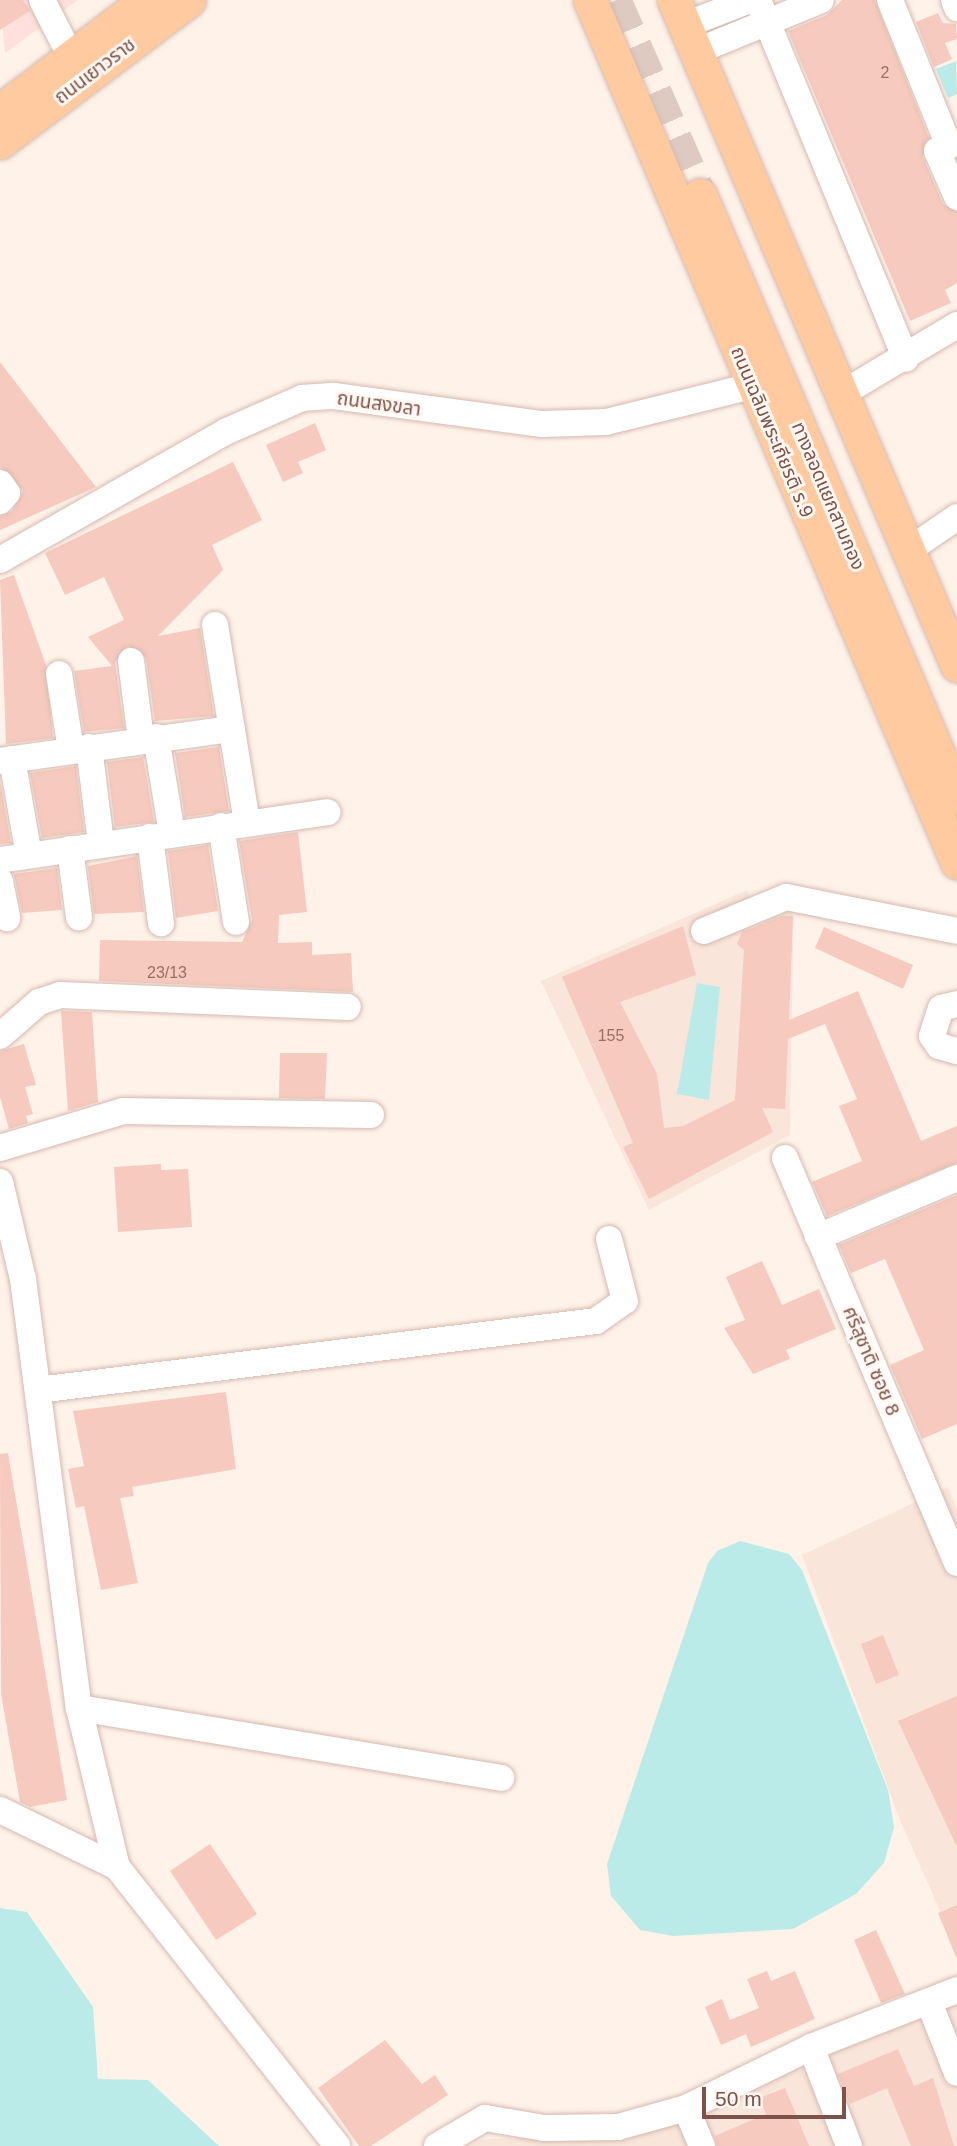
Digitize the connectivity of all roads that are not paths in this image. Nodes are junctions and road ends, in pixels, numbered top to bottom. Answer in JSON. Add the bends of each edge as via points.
{"nodes":[{"id":1,"x":146,"y":0,"type":"edge"},
{"id":2,"x":189,"y":0,"type":"edge"},
{"id":3,"x":750,"y":0,"type":"edge"},
{"id":4,"x":821,"y":0,"type":"edge"},
{"id":5,"x":890,"y":0,"type":"edge"},
{"id":6,"x":954,"y":0,"type":"edge"},
{"id":7,"x":595,"y":2,"type":"edge"},
{"id":8,"x":52,"y":4,"type":"edge"},
{"id":9,"x":957,"y":8,"type":"edge"},
{"id":10,"x":763,"y":11,"type":"edge"},
{"id":11,"x":681,"y":19,"type":"edge"},
{"id":12,"x":71,"y":57,"type":"junction"},
{"id":13,"x":0,"y":111,"type":"edge"},
{"id":14,"x":0,"y":142,"type":"edge"},
{"id":15,"x":957,"y":197,"type":"edge"},
{"id":16,"x":957,"y":325,"type":"edge"},
{"id":17,"x":906,"y":359,"type":"junction"},
{"id":18,"x":752,"y":386,"type":"junction"},
{"id":19,"x":843,"y":394,"type":"junction"},
{"id":20,"x":0,"y":483,"type":"edge"},
{"id":21,"x":0,"y":501,"type":"edge"},
{"id":22,"x":957,"y":517,"type":"edge"},
{"id":23,"x":909,"y":550,"type":"junction"},
{"id":24,"x":0,"y":560,"type":"edge"},
{"id":25,"x":215,"y":625,"type":"dead end"},
{"id":26,"x":131,"y":661,"type":"dead end"},
{"id":27,"x":957,"y":665,"type":"edge"},
{"id":28,"x":60,"y":674,"type":"dead end"},
{"id":29,"x":232,"y":729,"type":"junction"},
{"id":30,"x":149,"y":738,"type":"junction"},
{"id":31,"x":957,"y":739,"type":"edge"},
{"id":32,"x":80,"y":748,"type":"junction"},
{"id":33,"x":3,"y":759,"type":"edge"},
{"id":34,"x":957,"y":798,"type":"edge"},
{"id":35,"x":327,"y":812,"type":"dead end"},
{"id":36,"x":234,"y":824,"type":"junction"},
{"id":37,"x":161,"y":836,"type":"junction"},
{"id":38,"x":102,"y":844,"type":"junction"},
{"id":39,"x":70,"y":849,"type":"junction"},
{"id":40,"x":29,"y":855,"type":"junction"},
{"id":41,"x":0,"y":860,"type":"edge"},
{"id":42,"x":957,"y":862,"type":"edge"},
{"id":43,"x":0,"y":881,"type":"edge"},
{"id":44,"x":79,"y":917,"type":"dead end"},
{"id":45,"x":7,"y":918,"type":"dead end"},
{"id":46,"x":236,"y":922,"type":"dead end"},
{"id":47,"x":162,"y":923,"type":"dead end"},
{"id":48,"x":704,"y":931,"type":"dead end"},
{"id":49,"x":957,"y":931,"type":"edge"},
{"id":50,"x":957,"y":1004,"type":"edge"},
{"id":51,"x":348,"y":1007,"type":"dead end"},
{"id":52,"x":0,"y":1036,"type":"edge"},
{"id":53,"x":957,"y":1051,"type":"edge"},
{"id":54,"x":371,"y":1115,"type":"dead end"},
{"id":55,"x":0,"y":1148,"type":"edge"},
{"id":56,"x":785,"y":1158,"type":"dead end"},
{"id":57,"x":957,"y":1178,"type":"edge"},
{"id":58,"x":0,"y":1182,"type":"edge"},
{"id":59,"x":818,"y":1237,"type":"junction"},
{"id":60,"x":609,"y":1238,"type":"dead end"},
{"id":61,"x":38,"y":1390,"type":"junction"},
{"id":62,"x":957,"y":1563,"type":"edge"},
{"id":63,"x":79,"y":1708,"type":"junction"},
{"id":64,"x":501,"y":1778,"type":"dead end"},
{"id":65,"x":0,"y":1810,"type":"edge"},
{"id":66,"x":117,"y":1867,"type":"junction"},
{"id":67,"x":957,"y":1990,"type":"edge"},
{"id":68,"x":929,"y":2002,"type":"junction"},
{"id":69,"x":811,"y":2048,"type":"junction"},
{"id":70,"x":957,"y":2073,"type":"edge"},
{"id":71,"x":686,"y":2108,"type":"junction"},
{"id":72,"x":549,"y":2137,"type":"edge"},
{"id":73,"x":337,"y":2146,"type":"edge"},
{"id":74,"x":438,"y":2146,"type":"edge"},
{"id":75,"x":702,"y":2146,"type":"edge"},
{"id":76,"x":849,"y":2146,"type":"edge"}],
"edges":[{"from":1,"to":12,"type":"main road","name":"ถนนเยาวราช"},
{"from":2,"to":14,"type":"main road","name":"ถนนเยาวราช"},
{"from":3,"to":11,"type":"street"},
{"from":4,"to":10,"type":"street"},
{"from":5,"to":15,"type":"street","via":[[949,146],[937,151]]},
{"from":6,"to":9,"type":"street"},
{"from":7,"to":18,"type":"main road","name":"ถนนเฉลิมพระเกียรติ ร.9","via":[[616,69]]},
{"from":8,"to":12,"type":"street"},
{"from":10,"to":11,"type":"street"},
{"from":10,"to":17,"type":"street"},
{"from":11,"to":19,"type":"main road"},
{"from":12,"to":13,"type":"main road","name":"ถนนเยาวราช"},
{"from":16,"to":17,"type":"street"},
{"from":17,"to":19,"type":"street"},
{"from":18,"to":24,"type":"street","name":"ถนนสงขลา","via":[[606,422],[542,424],[334,396],[302,398],[225,432]]},
{"from":18,"to":42,"type":"main road","name":"ถนนเฉลิมพระเกียรติ ร.9"},
{"from":19,"to":23,"type":"main road"},
{"from":20,"to":21,"type":"street","via":[[7,493]]},
{"from":22,"to":23,"type":"street"},
{"from":23,"to":27,"type":"main road"},
{"from":25,"to":29,"type":"street"},
{"from":26,"to":30,"type":"street"},
{"from":28,"to":32,"type":"street"},
{"from":29,"to":30,"type":"street"},
{"from":29,"to":36,"type":"street"},
{"from":30,"to":32,"type":"street"},
{"from":30,"to":37,"type":"street"},
{"from":31,"to":34,"type":"main road","name":"ทางลอดแยกสามกอง","via":[[709,191]]},
{"from":32,"to":33,"type":"street"},
{"from":32,"to":38,"type":"street"},
{"from":33,"to":40,"type":"street"},
{"from":35,"to":36,"type":"street"},
{"from":36,"to":37,"type":"street"},
{"from":36,"to":46,"type":"street"},
{"from":37,"to":38,"type":"street"},
{"from":37,"to":47,"type":"street"},
{"from":38,"to":39,"type":"street"},
{"from":39,"to":40,"type":"street"},
{"from":39,"to":44,"type":"street"},
{"from":40,"to":41,"type":"street"},
{"from":43,"to":45,"type":"street"},
{"from":48,"to":49,"type":"street","via":[[786,897]]},
{"from":50,"to":53,"type":"street","via":[[941,1008],[932,1035],[939,1046]]},
{"from":51,"to":52,"type":"street","via":[[60,995],[39,1002]]},
{"from":54,"to":55,"type":"street","via":[[123,1111]]},
{"from":56,"to":59,"type":"street","name":"ศรีสุชาติ ซอย 8"},
{"from":57,"to":59,"type":"street"},
{"from":58,"to":61,"type":"street"},
{"from":59,"to":62,"type":"street","name":"ศรีสุชาติ ซอย 8"},
{"from":60,"to":61,"type":"street","via":[[625,1300],[596,1321]]},
{"from":61,"to":63,"type":"street"},
{"from":63,"to":64,"type":"street"},
{"from":63,"to":66,"type":"street"},
{"from":65,"to":66,"type":"street"},
{"from":66,"to":73,"type":"street"},
{"from":67,"to":68,"type":"street"},
{"from":68,"to":69,"type":"street"},
{"from":68,"to":70,"type":"street"},
{"from":69,"to":71,"type":"street"},
{"from":69,"to":76,"type":"street"},
{"from":71,"to":72,"type":"street","via":[[618,2127]]},
{"from":71,"to":75,"type":"street"},
{"from":72,"to":74,"type":"street","via":[[485,2118]]}]}
